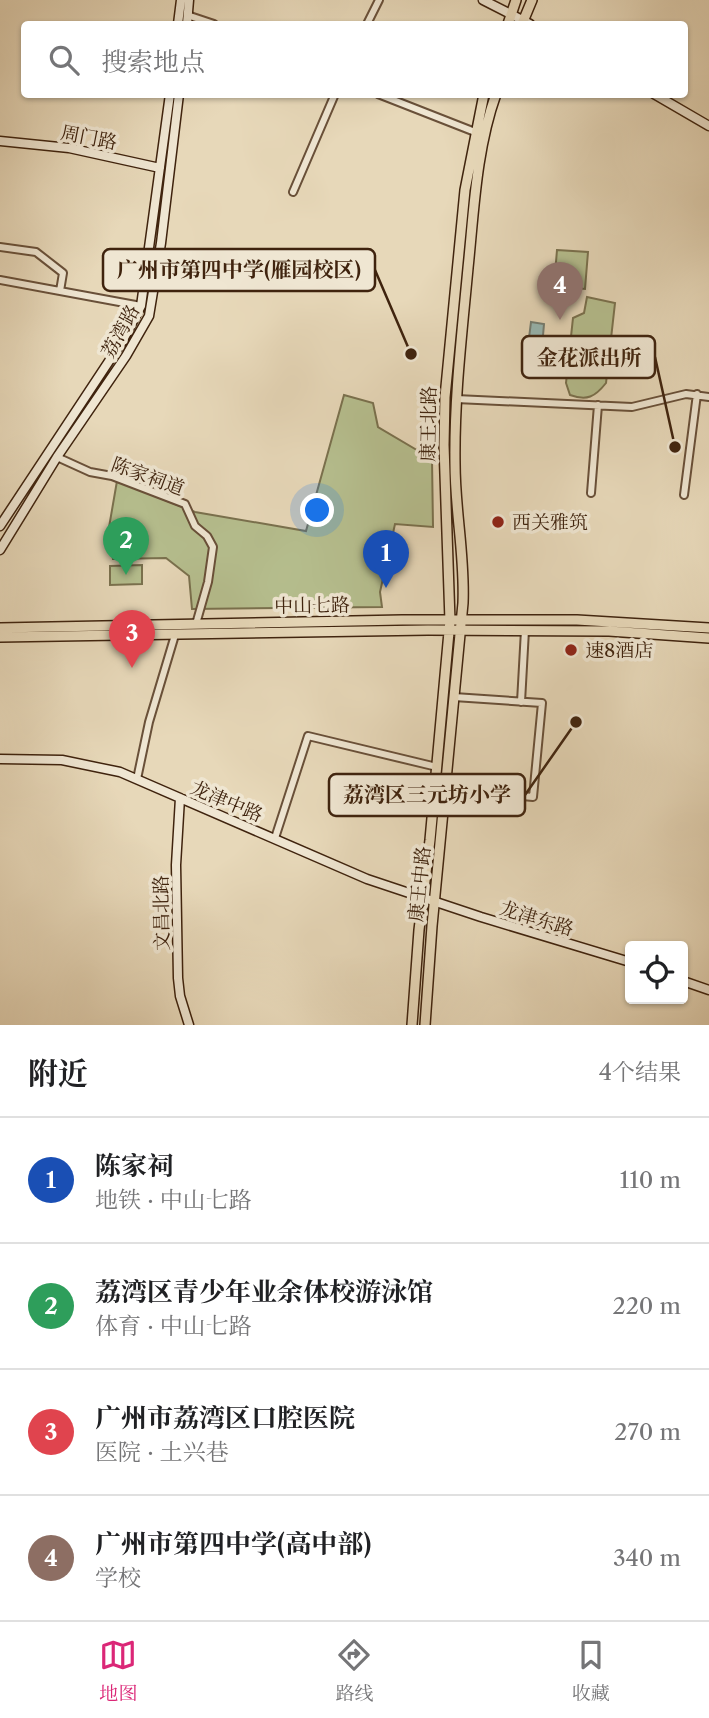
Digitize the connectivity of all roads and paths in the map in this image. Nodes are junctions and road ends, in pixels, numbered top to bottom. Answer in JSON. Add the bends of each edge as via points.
{"nodes":[{"id":1,"x":181,"y":0,"type":"edge"},
{"id":2,"x":189,"y":0,"type":"edge"},
{"id":3,"x":379,"y":0,"type":"edge"},
{"id":4,"x":483,"y":0,"type":"edge"},
{"id":5,"x":516,"y":0,"type":"edge"},
{"id":6,"x":532,"y":0,"type":"edge"},
{"id":7,"x":511,"y":14,"type":"junction"},
{"id":8,"x":187,"y":20,"type":"edge"},
{"id":9,"x":178,"y":21,"type":"edge"},
{"id":10,"x":368,"y":21,"type":"edge"},
{"id":11,"x":509,"y":21,"type":"edge"},
{"id":12,"x":522,"y":21,"type":"edge"},
{"id":13,"x":526,"y":21,"type":"edge"},
{"id":14,"x":169,"y":98,"type":"edge"},
{"id":15,"x":179,"y":98,"type":"edge"},
{"id":16,"x":333,"y":98,"type":"edge"},
{"id":17,"x":388,"y":98,"type":"edge"},
{"id":18,"x":483,"y":98,"type":"edge"},
{"id":19,"x":495,"y":98,"type":"edge"},
{"id":20,"x":661,"y":98,"type":"edge"},
{"id":21,"x":709,"y":126,"type":"edge"},
{"id":22,"x":475,"y":132,"type":"junction"},
{"id":23,"x":0,"y":141,"type":"edge"},
{"id":24,"x":160,"y":168,"type":"junction"},
{"id":25,"x":171,"y":171,"type":"junction"},
{"id":26,"x":293,"y":192,"type":"dead end"},
{"id":27,"x":0,"y":247,"type":"edge"},
{"id":28,"x":0,"y":280,"type":"edge"},
{"id":29,"x":60,"y":291,"type":"junction"},
{"id":30,"x":141,"y":306,"type":"junction"},
{"id":31,"x":697,"y":394,"type":"junction"},
{"id":32,"x":709,"y":397,"type":"edge"},
{"id":33,"x":456,"y":400,"type":"junction"},
{"id":34,"x":598,"y":405,"type":"junction"},
{"id":35,"x":58,"y":457,"type":"junction"},
{"id":36,"x":591,"y":492,"type":"dead end"},
{"id":37,"x":684,"y":495,"type":"dead end"},
{"id":38,"x":0,"y":526,"type":"edge"},
{"id":39,"x":0,"y":550,"type":"edge"},
{"id":40,"x":197,"y":624,"type":"junction"},
{"id":41,"x":402,"y":625,"type":"junction"},
{"id":42,"x":450,"y":625,"type":"junction"},
{"id":43,"x":461,"y":625,"type":"junction"},
{"id":44,"x":0,"y":626,"type":"edge"},
{"id":45,"x":709,"y":628,"type":"edge"},
{"id":46,"x":525,"y":630,"type":"junction"},
{"id":47,"x":175,"y":635,"type":"junction"},
{"id":48,"x":0,"y":638,"type":"edge"},
{"id":49,"x":709,"y":638,"type":"edge"},
{"id":50,"x":454,"y":697,"type":"junction"},
{"id":51,"x":521,"y":702,"type":"junction"},
{"id":52,"x":0,"y":759,"type":"edge"},
{"id":53,"x":436,"y":767,"type":"junction"},
{"id":54,"x":137,"y":779,"type":"junction"},
{"id":55,"x":445,"y":789,"type":"junction"},
{"id":56,"x":180,"y":798,"type":"junction"},
{"id":57,"x":275,"y":838,"type":"junction"},
{"id":58,"x":423,"y":899,"type":"junction"},
{"id":59,"x":435,"y":902,"type":"junction"},
{"id":60,"x":625,"y":960,"type":"edge"},
{"id":61,"x":688,"y":983,"type":"edge"},
{"id":62,"x":709,"y":990,"type":"edge"},
{"id":63,"x":189,"y":1025,"type":"edge"},
{"id":64,"x":412,"y":1025,"type":"edge"},
{"id":65,"x":425,"y":1025,"type":"edge"}],
"edges":[{"from":1,"to":9,"type":"main road"},
{"from":2,"to":8,"type":"main road"},
{"from":3,"to":10,"type":"street"},
{"from":4,"to":7,"type":"main road"},
{"from":5,"to":7,"type":"main road"},
{"from":6,"to":13,"type":"main road"},
{"from":7,"to":11,"type":"main road"},
{"from":7,"to":12,"type":"main road"},
{"from":14,"to":24,"type":"main road","name":"荔湾路"},
{"from":15,"to":25,"type":"main road","name":"荔湾路"},
{"from":16,"to":26,"type":"street"},
{"from":17,"to":22,"type":"street"},
{"from":18,"to":22,"type":"main road","name":"康王北路"},
{"from":19,"to":33,"type":"main road","name":"康王北路","via":[[476,187]]},
{"from":20,"to":21,"type":"main road"},
{"from":22,"to":42,"type":"main road","name":"康王北路","via":[[464,198],[444,413]]},
{"from":23,"to":24,"type":"main road","name":"周门路","via":[[79,149]]},
{"from":24,"to":25,"type":"street","name":"周门路"},
{"from":24,"to":30,"type":"main road","name":"荔湾路"},
{"from":25,"to":35,"type":"main road","name":"荔湾路","via":[[149,316]]},
{"from":27,"to":29,"type":"street","via":[[36,252],[63,274]]},
{"from":28,"to":29,"type":"street"},
{"from":29,"to":30,"type":"street"},
{"from":30,"to":38,"type":"main road","name":"荔湾路"},
{"from":31,"to":32,"type":"street"},
{"from":31,"to":34,"type":"street","via":[[632,407]]},
{"from":31,"to":37,"type":"street"},
{"from":33,"to":34,"type":"street"},
{"from":33,"to":43,"type":"main road","name":"康王北路","via":[[455,465],[464,589]]},
{"from":34,"to":36,"type":"street"},
{"from":35,"to":39,"type":"main road","name":"荔湾路"},
{"from":35,"to":40,"type":"street","name":"陈家祠道","via":[[186,504],[195,526],[213,547]]},
{"from":40,"to":41,"type":"main road","name":"中山七路"},
{"from":40,"to":44,"type":"main road","name":"中山七路"},
{"from":41,"to":42,"type":"main road","name":"中山七路"},
{"from":41,"to":47,"type":"main road","name":"中山七路"},
{"from":42,"to":43,"type":"main road","name":"中山七路"},
{"from":42,"to":53,"type":"main road","name":"康王中路"},
{"from":43,"to":45,"type":"main road","name":"中山七路","via":[[577,620]]},
{"from":43,"to":46,"type":"main road","name":"中山七路"},
{"from":43,"to":50,"type":"main road","name":"康王中路"},
{"from":46,"to":49,"type":"main road","name":"中山七路"},
{"from":46,"to":51,"type":"street"},
{"from":47,"to":48,"type":"main road","name":"中山七路"},
{"from":47,"to":54,"type":"street"},
{"from":50,"to":51,"type":"street"},
{"from":50,"to":55,"type":"main road","name":"康王中路"},
{"from":51,"to":55,"type":"street","via":[[542,704],[533,797]]},
{"from":52,"to":54,"type":"main road","name":"龙津中路","via":[[62,760]]},
{"from":53,"to":57,"type":"street","via":[[308,736]]},
{"from":53,"to":58,"type":"main road","name":"康王中路"},
{"from":54,"to":56,"type":"main road","name":"龙津中路"},
{"from":55,"to":59,"type":"main road","name":"康王中路"},
{"from":56,"to":57,"type":"main road","name":"龙津中路"},
{"from":56,"to":63,"type":"main road","name":"文昌北路","via":[[178,978]]},
{"from":57,"to":58,"type":"main road","name":"龙津中路"},
{"from":58,"to":59,"type":"main road","name":"龙津中路"},
{"from":58,"to":64,"type":"main road","name":"康王中路"},
{"from":59,"to":60,"type":"main road","name":"龙津东路"},
{"from":59,"to":65,"type":"main road","name":"康王中路"},
{"from":61,"to":62,"type":"main road"}]}
